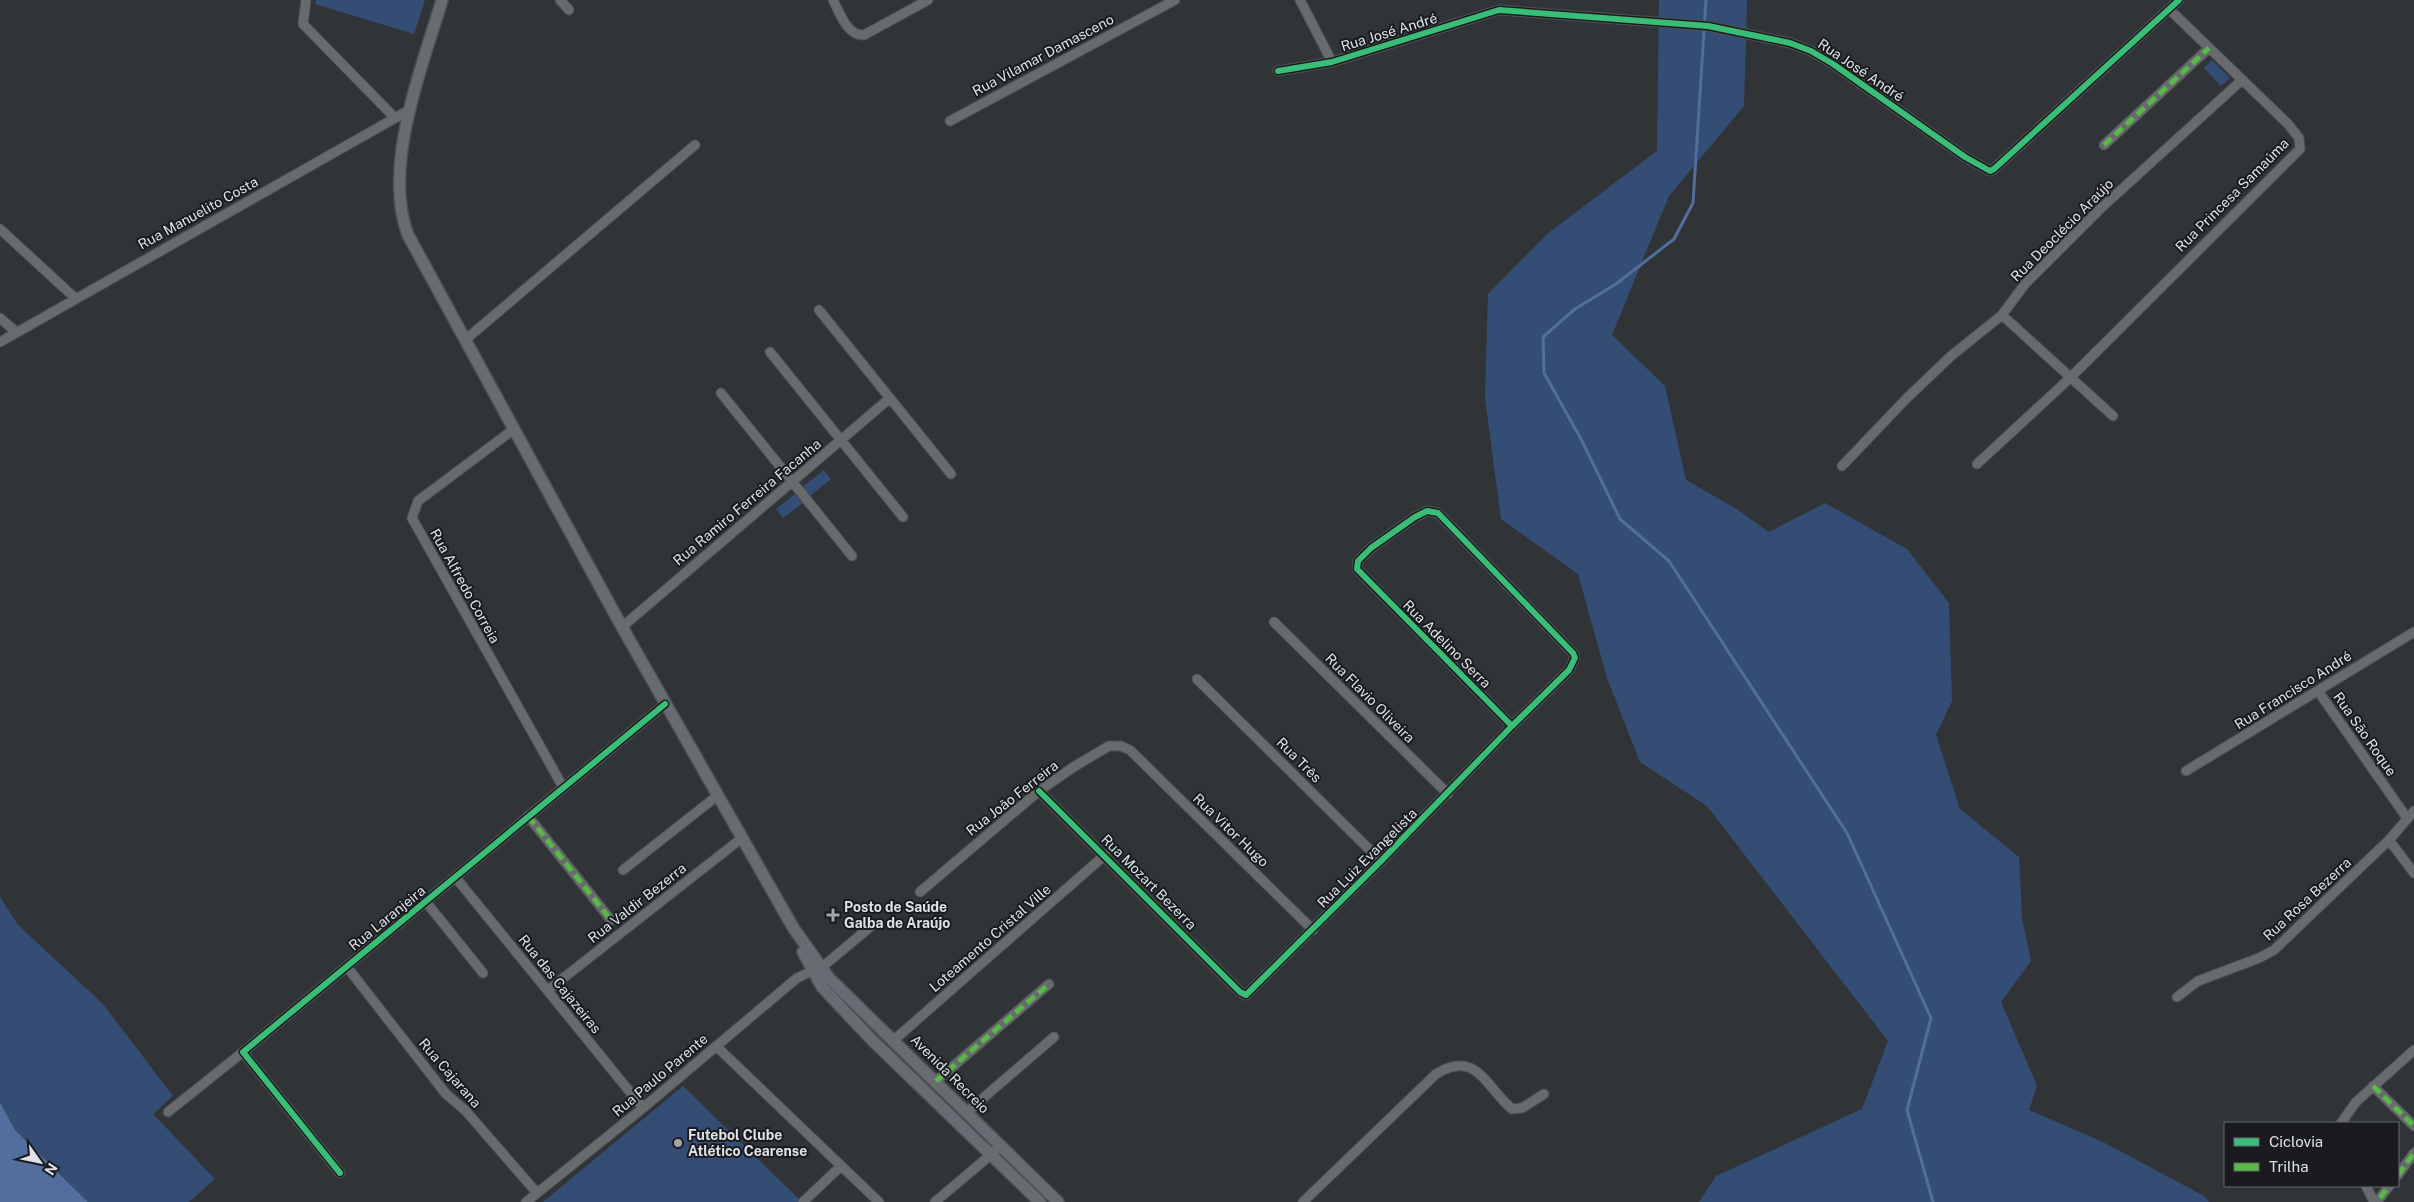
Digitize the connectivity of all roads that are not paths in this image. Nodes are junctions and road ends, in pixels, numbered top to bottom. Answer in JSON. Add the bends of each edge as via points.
{"nodes":[{"id":1,"x":306,"y":0,"type":"edge"},
{"id":2,"x":442,"y":0,"type":"edge"},
{"id":3,"x":560,"y":0,"type":"edge"},
{"id":4,"x":833,"y":0,"type":"edge"},
{"id":5,"x":928,"y":0,"type":"edge"},
{"id":6,"x":1174,"y":0,"type":"edge"},
{"id":7,"x":1300,"y":0,"type":"edge"},
{"id":8,"x":2179,"y":0,"type":"edge"},
{"id":9,"x":569,"y":10,"type":"dead end"},
{"id":10,"x":2169,"y":10,"type":"junction"},
{"id":11,"x":2209,"y":48,"type":"junction"},
{"id":12,"x":1332,"y":62,"type":"junction"},
{"id":13,"x":1278,"y":71,"type":"dead end"},
{"id":14,"x":2242,"y":80,"type":"junction"},
{"id":15,"x":411,"y":109,"type":"junction"},
{"id":16,"x":395,"y":118,"type":"junction"},
{"id":17,"x":950,"y":121,"type":"dead end"},
{"id":18,"x":695,"y":145,"type":"dead end"},
{"id":19,"x":2104,"y":145,"type":"dead end"},
{"id":20,"x":0,"y":229,"type":"edge"},
{"id":21,"x":75,"y":298,"type":"junction"},
{"id":22,"x":819,"y":310,"type":"dead end"},
{"id":23,"x":2002,"y":315,"type":"junction"},
{"id":24,"x":0,"y":318,"type":"edge"},
{"id":25,"x":16,"y":332,"type":"junction"},
{"id":26,"x":465,"y":340,"type":"junction"},
{"id":27,"x":0,"y":342,"type":"edge"},
{"id":28,"x":770,"y":352,"type":"dead end"},
{"id":29,"x":2070,"y":378,"type":"junction"},
{"id":30,"x":721,"y":393,"type":"dead end"},
{"id":31,"x":890,"y":398,"type":"junction"},
{"id":32,"x":2113,"y":416,"type":"dead end"},
{"id":33,"x":514,"y":429,"type":"junction"},
{"id":34,"x":842,"y":440,"type":"junction"},
{"id":35,"x":1977,"y":464,"type":"dead end"},
{"id":36,"x":1842,"y":466,"type":"dead end"},
{"id":37,"x":951,"y":474,"type":"dead end"},
{"id":38,"x":792,"y":482,"type":"junction"},
{"id":39,"x":902,"y":517,"type":"dead end"},
{"id":40,"x":852,"y":556,"type":"dead end"},
{"id":41,"x":1362,"y":576,"type":"joint"},
{"id":42,"x":1274,"y":622,"type":"dead end"},
{"id":43,"x":622,"y":627,"type":"junction"},
{"id":44,"x":2414,"y":632,"type":"edge"},
{"id":45,"x":1197,"y":679,"type":"dead end"},
{"id":46,"x":2318,"y":691,"type":"junction"},
{"id":47,"x":665,"y":704,"type":"junction"},
{"id":48,"x":1510,"y":727,"type":"junction"},
{"id":49,"x":1130,"y":750,"type":"joint"},
{"id":50,"x":2186,"y":771,"type":"dead end"},
{"id":51,"x":563,"y":787,"type":"junction"},
{"id":52,"x":1039,"y":791,"type":"junction"},
{"id":53,"x":1448,"y":794,"type":"junction"},
{"id":54,"x":717,"y":796,"type":"junction"},
{"id":55,"x":2414,"y":811,"type":"edge"},
{"id":56,"x":528,"y":816,"type":"junction"},
{"id":57,"x":2407,"y":818,"type":"junction"},
{"id":58,"x":742,"y":838,"type":"junction"},
{"id":59,"x":2389,"y":840,"type":"junction"},
{"id":60,"x":1105,"y":855,"type":"junction"},
{"id":61,"x":1381,"y":861,"type":"junction"},
{"id":62,"x":624,"y":870,"type":"dead end"},
{"id":63,"x":2414,"y":873,"type":"edge"},
{"id":64,"x":456,"y":878,"type":"junction"},
{"id":65,"x":920,"y":892,"type":"dead end"},
{"id":66,"x":426,"y":902,"type":"junction"},
{"id":67,"x":611,"y":920,"type":"dead end"},
{"id":68,"x":870,"y":927,"type":"dead end"},
{"id":69,"x":1313,"y":930,"type":"junction"},
{"id":70,"x":347,"y":967,"type":"junction"},
{"id":71,"x":816,"y":970,"type":"junction"},
{"id":72,"x":483,"y":973,"type":"dead end"},
{"id":73,"x":1049,"y":984,"type":"dead end"},
{"id":74,"x":548,"y":990,"type":"junction"},
{"id":75,"x":1240,"y":992,"type":"joint"},
{"id":76,"x":2177,"y":997,"type":"dead end"},
{"id":77,"x":1054,"y":1037,"type":"dead end"},
{"id":78,"x":894,"y":1040,"type":"junction"},
{"id":79,"x":716,"y":1046,"type":"junction"},
{"id":80,"x":2414,"y":1050,"type":"edge"},
{"id":81,"x":243,"y":1052,"type":"junction"},
{"id":82,"x":936,"y":1081,"type":"junction"},
{"id":83,"x":2373,"y":1086,"type":"junction"},
{"id":84,"x":1544,"y":1094,"type":"dead end"},
{"id":85,"x":643,"y":1108,"type":"junction"},
{"id":86,"x":168,"y":1112,"type":"dead end"},
{"id":87,"x":967,"y":1112,"type":"junction"},
{"id":88,"x":2342,"y":1122,"type":"edge"},
{"id":89,"x":2414,"y":1126,"type":"edge"},
{"id":90,"x":1001,"y":1146,"type":"junction"},
{"id":91,"x":2414,"y":1153,"type":"edge"},
{"id":92,"x":991,"y":1155,"type":"junction"},
{"id":93,"x":841,"y":1166,"type":"junction"},
{"id":94,"x":340,"y":1172,"type":"dead end"},
{"id":95,"x":2399,"y":1173,"type":"edge"},
{"id":96,"x":2367,"y":1187,"type":"edge"},
{"id":97,"x":2388,"y":1187,"type":"edge"},
{"id":98,"x":537,"y":1193,"type":"junction"},
{"id":99,"x":2377,"y":1200,"type":"edge"},
{"id":100,"x":526,"y":1202,"type":"edge"},
{"id":101,"x":803,"y":1202,"type":"edge"},
{"id":102,"x":879,"y":1202,"type":"edge"},
{"id":103,"x":935,"y":1202,"type":"edge"},
{"id":104,"x":1040,"y":1202,"type":"edge"},
{"id":105,"x":1058,"y":1202,"type":"edge"},
{"id":106,"x":1302,"y":1202,"type":"edge"}],
"edges":[{"from":1,"to":16,"type":"street","via":[[303,24]]},
{"from":2,"to":15,"type":"main road"},
{"from":3,"to":9,"type":"street"},
{"from":4,"to":5,"type":"street","via":[[850,31],[859,36]]},
{"from":6,"to":17,"type":"street","name":"Rua Vilamar Damasceno"},
{"from":7,"to":12,"type":"street"},
{"from":8,"to":10,"type":"street","name":"Rua José André"},
{"from":10,"to":11,"type":"street","name":"Rua Princesa Samaúma"},
{"from":10,"to":12,"type":"street","name":"Rua José André","via":[[1990,171],[1964,157],[1818,55],[1790,43],[1718,28],[1499,10]]},
{"from":11,"to":14,"type":"street","name":"Rua Princesa Samaúma"},
{"from":11,"to":19,"type":"street"},
{"from":12,"to":13,"type":"street","name":"Rua José André"},
{"from":14,"to":23,"type":"street","name":"Rua Deoclécio Araújo","via":[[2100,209],[2024,284]]},
{"from":14,"to":29,"type":"street","name":"Rua Princesa Samaúma","via":[[2295,132],[2300,149]]},
{"from":15,"to":16,"type":"street","name":"Rua Manuelito Costa"},
{"from":15,"to":26,"type":"main road","via":[[400,160],[402,218]]},
{"from":16,"to":21,"type":"street","name":"Rua Manuelito Costa"},
{"from":18,"to":26,"type":"street"},
{"from":20,"to":21,"type":"street"},
{"from":21,"to":25,"type":"street","name":"Rua Manuelito Costa"},
{"from":22,"to":31,"type":"street"},
{"from":23,"to":29,"type":"street"},
{"from":23,"to":36,"type":"street","name":"Rua Deoclécio Araújo","via":[[1950,356]]},
{"from":24,"to":25,"type":"street"},
{"from":25,"to":27,"type":"street","name":"Rua Manuelito Costa"},
{"from":26,"to":33,"type":"main road"},
{"from":28,"to":34,"type":"street"},
{"from":29,"to":32,"type":"street"},
{"from":29,"to":35,"type":"street"},
{"from":30,"to":38,"type":"street"},
{"from":31,"to":34,"type":"street","name":"Rua Ramiro Ferreira Facanha"},
{"from":31,"to":37,"type":"street"},
{"from":33,"to":43,"type":"main road"},
{"from":33,"to":51,"type":"street","name":"Rua Alfredo Correia","via":[[418,501],[412,518]]},
{"from":34,"to":38,"type":"street","name":"Rua Ramiro Ferreira Facanha"},
{"from":34,"to":39,"type":"street"},
{"from":38,"to":40,"type":"street"},
{"from":38,"to":43,"type":"street","name":"Rua Ramiro Ferreira Facanha"},
{"from":41,"to":48,"type":"street","name":"Rua Adelino Serra"},
{"from":41,"to":48,"type":"street","name":"Rua Luiz Evangelista","via":[[1357,569],[1358,561],[1371,548],[1415,517],[1427,511],[1438,513],[1573,653],[1569,670]]},
{"from":42,"to":53,"type":"street","name":"Rua Flavio Oliveira"},
{"from":43,"to":47,"type":"main road"},
{"from":44,"to":46,"type":"street","name":"Rua Francisco André"},
{"from":45,"to":61,"type":"street","name":"Rua Três"},
{"from":46,"to":50,"type":"street","name":"Rua Francisco André"},
{"from":46,"to":57,"type":"street","name":"Rua São Roque"},
{"from":47,"to":51,"type":"street","name":"Rua Laranjeira"},
{"from":47,"to":54,"type":"main road"},
{"from":48,"to":53,"type":"street","name":"Rua Luiz Evangelista"},
{"from":49,"to":52,"type":"street","name":"Rua João Ferreira","via":[[1109,746]]},
{"from":49,"to":69,"type":"street","name":"Rua Vitor Hugo"},
{"from":51,"to":56,"type":"street","name":"Rua Laranjeira"},
{"from":52,"to":60,"type":"street","name":"Rua Mozart Bezerra"},
{"from":52,"to":65,"type":"street","name":"Rua João Ferreira"},
{"from":53,"to":61,"type":"street","name":"Rua Luiz Evangelista"},
{"from":54,"to":58,"type":"main road"},
{"from":54,"to":62,"type":"street"},
{"from":55,"to":57,"type":"street","name":"Rua Rosa Bezerra"},
{"from":56,"to":64,"type":"street","name":"Rua Laranjeira"},
{"from":56,"to":67,"type":"street"},
{"from":57,"to":59,"type":"street","name":"Rua Rosa Bezerra"},
{"from":58,"to":71,"type":"main road"},
{"from":58,"to":74,"type":"street","name":"Rua Valdir Bezerra"},
{"from":59,"to":63,"type":"street"},
{"from":59,"to":76,"type":"street","name":"Rua Rosa Bezerra","via":[[2274,950],[2198,981]]},
{"from":60,"to":75,"type":"street","name":"Rua Mozart Bezerra"},
{"from":60,"to":78,"type":"street","name":"Loteamento Cristal Ville"},
{"from":61,"to":69,"type":"street","name":"Rua Luiz Evangelista"},
{"from":64,"to":66,"type":"street","name":"Rua Laranjeira"},
{"from":64,"to":74,"type":"street","name":"Rua das Cajazeiras"},
{"from":66,"to":70,"type":"street","name":"Rua Laranjeira"},
{"from":66,"to":72,"type":"street"},
{"from":68,"to":71,"type":"street"},
{"from":69,"to":75,"type":"street","name":"Rua Luiz Evangelista","via":[[1249,994]]},
{"from":70,"to":81,"type":"street","name":"Rua Laranjeira"},
{"from":70,"to":98,"type":"street","name":"Rua Cajarana","via":[[446,1094],[465,1110]]},
{"from":71,"to":78,"type":"main road","name":"Avenida Recreio"},
{"from":71,"to":79,"type":"street","name":"Rua Paulo Parente","via":[[797,978]]},
{"from":71,"to":92,"type":"main road","name":"Avenida Recreio","via":[[822,987],[872,1040]]},
{"from":73,"to":82,"type":"street"},
{"from":74,"to":85,"type":"street","name":"Rua das Cajazeiras"},
{"from":77,"to":87,"type":"street"},
{"from":78,"to":82,"type":"main road","name":"Avenida Recreio"},
{"from":79,"to":85,"type":"street","name":"Rua Paulo Parente"},
{"from":79,"to":93,"type":"street"},
{"from":80,"to":83,"type":"street"},
{"from":81,"to":86,"type":"street","name":"Rua Laranjeira"},
{"from":81,"to":94,"type":"street"},
{"from":82,"to":87,"type":"main road","name":"Avenida Recreio"},
{"from":83,"to":88,"type":"street"},
{"from":83,"to":89,"type":"street"},
{"from":84,"to":106,"type":"street","via":[[1522,1108],[1512,1108],[1474,1069],[1458,1064],[1448,1066]]},
{"from":85,"to":98,"type":"street","name":"Rua Paulo Parente"},
{"from":87,"to":90,"type":"main road","name":"Avenida Recreio"},
{"from":90,"to":92,"type":"street"},
{"from":90,"to":105,"type":"main road","name":"Avenida Recreio"},
{"from":91,"to":95,"type":"street"},
{"from":92,"to":103,"type":"street"},
{"from":92,"to":104,"type":"main road","name":"Avenida Recreio"},
{"from":93,"to":101,"type":"street"},
{"from":93,"to":102,"type":"street"},
{"from":96,"to":99,"type":"street"},
{"from":97,"to":99,"type":"street"},
{"from":98,"to":100,"type":"street","name":"Rua Paulo Parente"}]}
